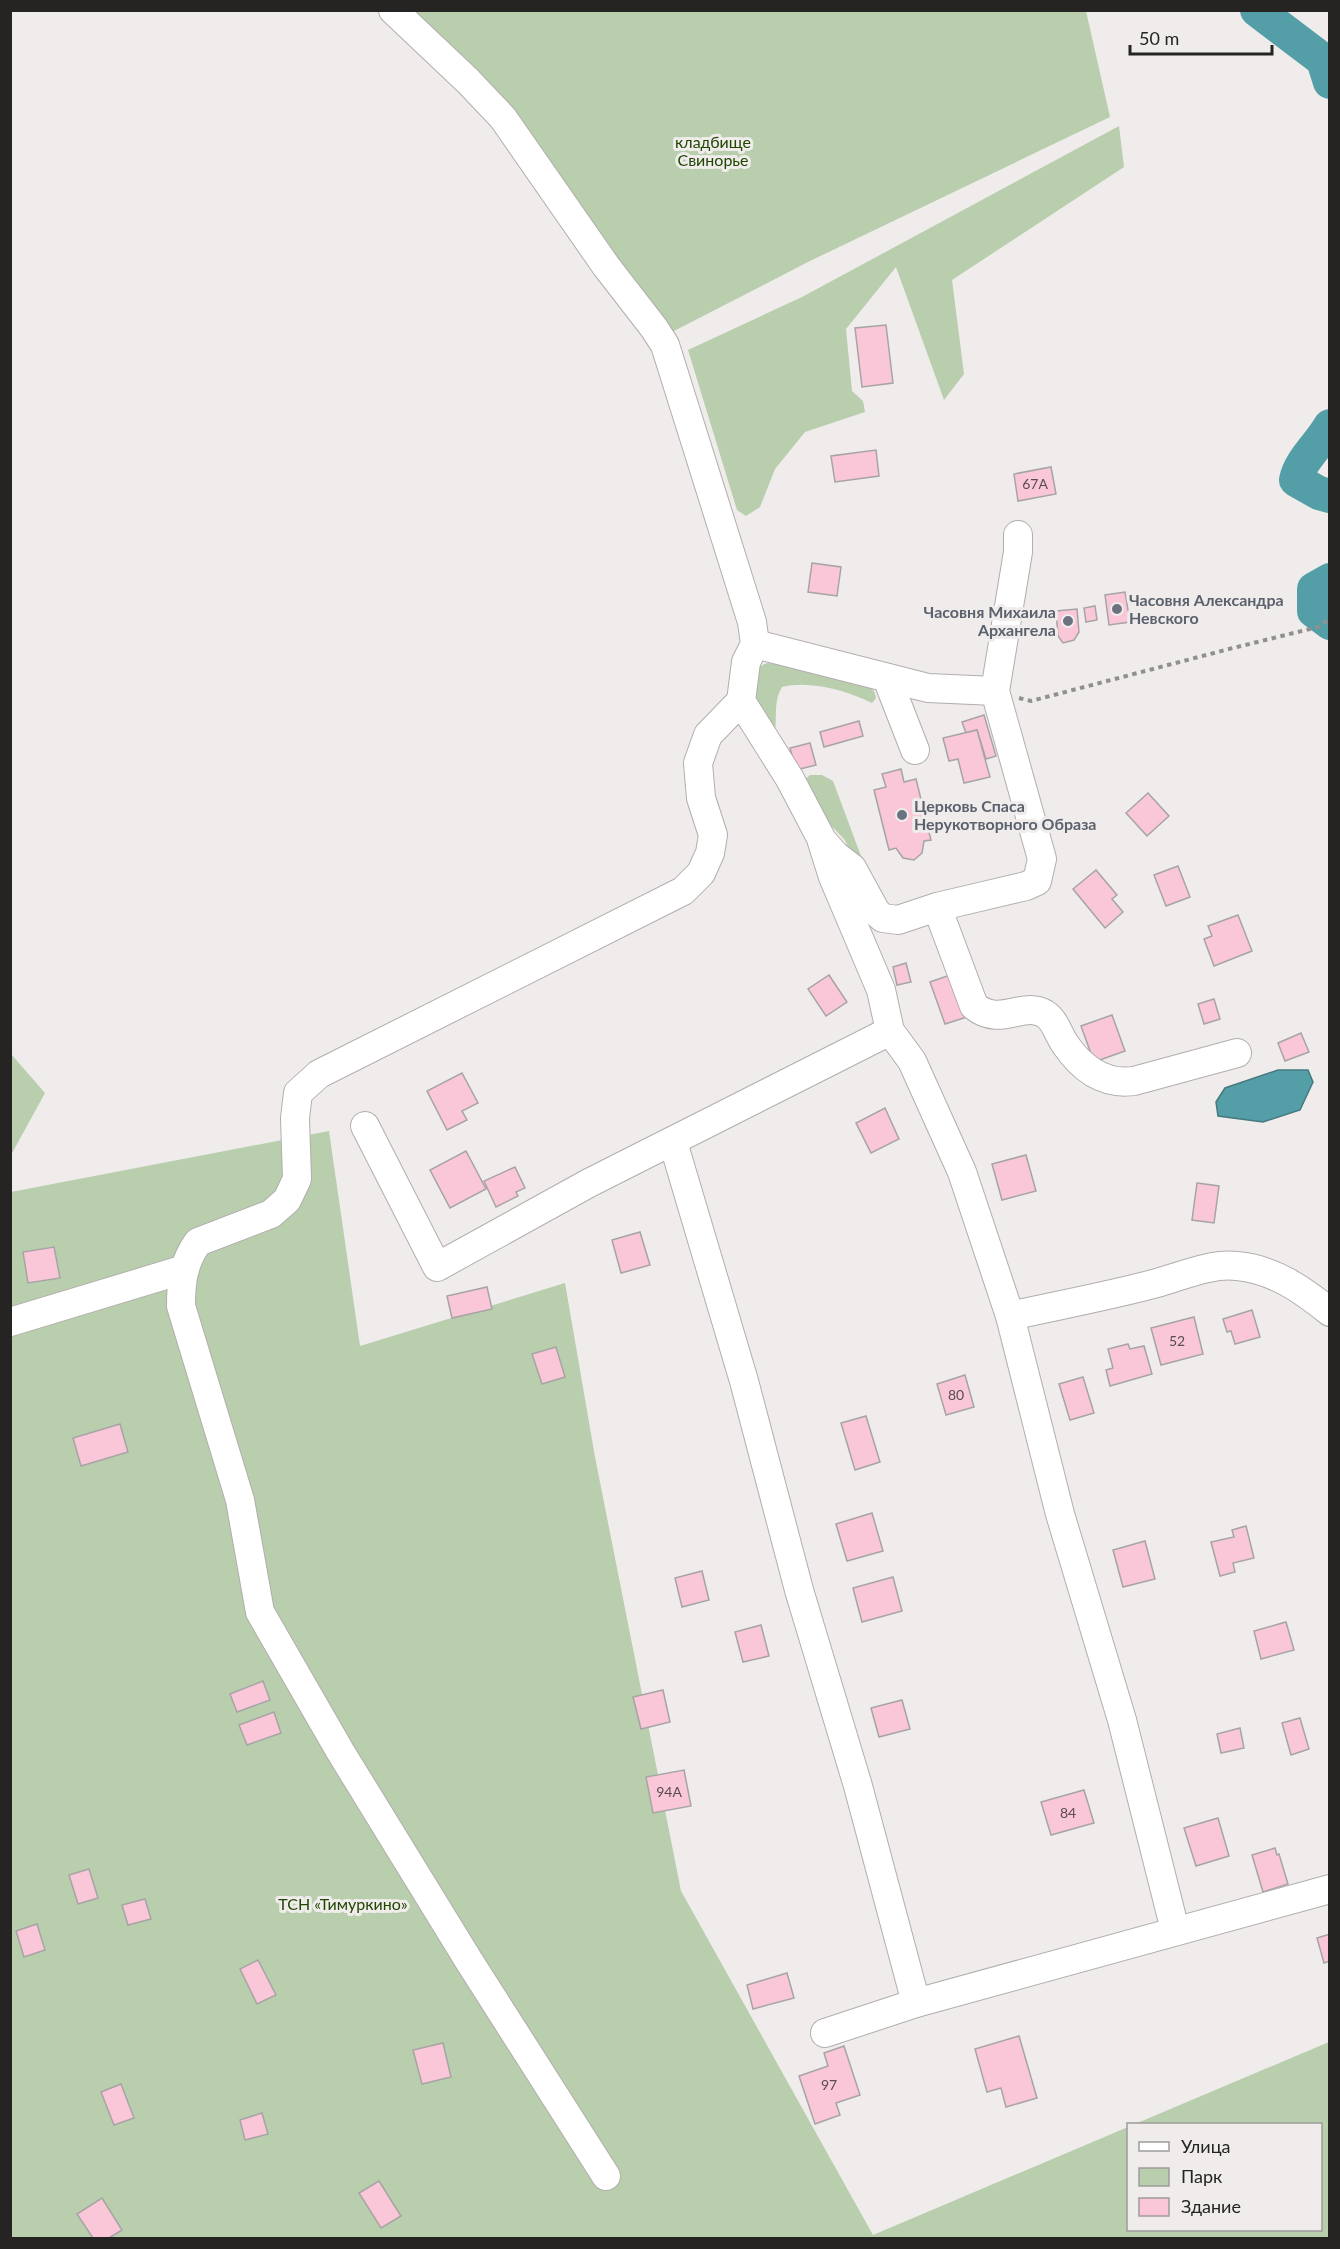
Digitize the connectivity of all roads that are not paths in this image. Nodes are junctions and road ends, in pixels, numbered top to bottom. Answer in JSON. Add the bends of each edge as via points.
{"nodes":[{"id":1,"x":393,"y":10,"type":"edge"},
{"id":2,"x":1018,"y":536,"type":"dead end"},
{"id":3,"x":755,"y":644,"type":"junction"},
{"id":4,"x":887,"y":678,"type":"junction"},
{"id":5,"x":995,"y":691,"type":"junction"},
{"id":6,"x":741,"y":701,"type":"junction"},
{"id":7,"x":915,"y":750,"type":"dead end"},
{"id":8,"x":822,"y":840,"type":"junction"},
{"id":9,"x":937,"y":907,"type":"junction"},
{"id":10,"x":891,"y":1031,"type":"junction"},
{"id":11,"x":1237,"y":1053,"type":"dead end"},
{"id":12,"x":365,"y":1126,"type":"dead end"},
{"id":13,"x":673,"y":1142,"type":"junction"},
{"id":14,"x":185,"y":1269,"type":"junction"},
{"id":15,"x":1329,"y":1312,"type":"edge"},
{"id":16,"x":1010,"y":1316,"type":"junction"},
{"id":17,"x":10,"y":1322,"type":"edge"},
{"id":18,"x":1329,"y":1889,"type":"edge"},
{"id":19,"x":1175,"y":1930,"type":"junction"},
{"id":20,"x":916,"y":2003,"type":"junction"},
{"id":21,"x":825,"y":2033,"type":"dead end"},
{"id":22,"x":606,"y":2176,"type":"dead end"}],
"edges":[{"from":1,"to":3,"type":"street","via":[[503,118],[665,345],[748,609]]},
{"from":2,"to":5,"type":"street"},
{"from":3,"to":4,"type":"street"},
{"from":3,"to":6,"type":"street","via":[[746,662]]},
{"from":4,"to":5,"type":"street","via":[[928,688]]},
{"from":4,"to":7,"type":"street"},
{"from":5,"to":9,"type":"street","via":[[1042,859],[1041,871],[1037,881],[1026,886]]},
{"from":6,"to":8,"type":"street","via":[[790,778]]},
{"from":6,"to":14,"type":"street","via":[[708,735],[698,763],[701,798],[713,835],[701,873],[683,891],[319,1074],[298,1093],[297,1179],[287,1200],[271,1214],[198,1242]]},
{"from":8,"to":9,"type":"street","via":[[852,868],[883,918],[898,920]]},
{"from":8,"to":10,"type":"street","via":[[833,877],[881,990]]},
{"from":9,"to":11,"type":"street","via":[[974,1005],[995,1016],[1028,1010],[1042,1012],[1052,1020],[1079,1062],[1100,1077],[1134,1081]]},
{"from":10,"to":13,"type":"street"},
{"from":10,"to":16,"type":"street","via":[[912,1061],[962,1172]]},
{"from":12,"to":13,"type":"street","via":[[437,1267],[589,1183]]},
{"from":13,"to":20,"type":"street","via":[[744,1381]]},
{"from":14,"to":17,"type":"street"},
{"from":14,"to":22,"type":"street","via":[[181,1306],[240,1500],[260,1612],[340,1751]]},
{"from":15,"to":16,"type":"street","via":[[1278,1276],[1235,1265]]},
{"from":16,"to":19,"type":"street","via":[[1060,1514],[1122,1720]]},
{"from":18,"to":19,"type":"street"},
{"from":19,"to":20,"type":"street"},
{"from":20,"to":21,"type":"street"}]}
